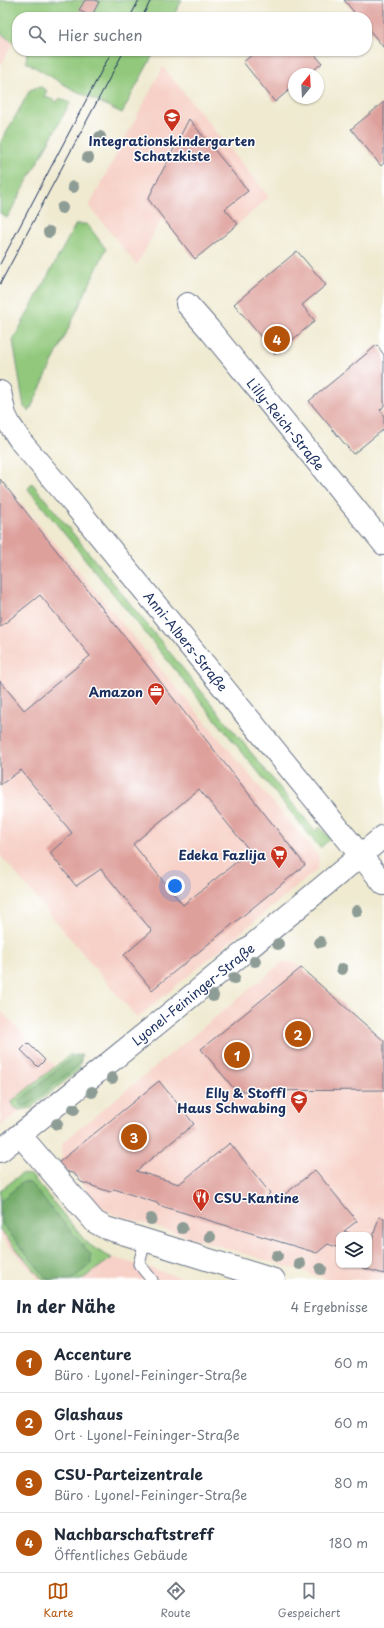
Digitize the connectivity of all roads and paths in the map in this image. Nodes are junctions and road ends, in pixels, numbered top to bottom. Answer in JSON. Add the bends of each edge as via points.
{"nodes":[{"id":1,"x":187,"y":304,"type":"dead end"},
{"id":2,"x":0,"y":392,"type":"edge"},
{"id":3,"x":384,"y":544,"type":"edge"},
{"id":4,"x":384,"y":836,"type":"edge"},
{"id":5,"x":361,"y":855,"type":"junction"},
{"id":6,"x":384,"y":884,"type":"edge"},
{"id":7,"x":20,"y":1135,"type":"junction"},
{"id":8,"x":0,"y":1150,"type":"edge"},
{"id":9,"x":145,"y":1241,"type":"junction"},
{"id":10,"x":270,"y":1279,"type":"edge"},
{"id":11,"x":152,"y":1280,"type":"edge"}],
"edges":[{"from":1,"to":3,"type":"street","name":"Lilly-Reich-Straße"},
{"from":2,"to":5,"type":"street","name":"Anni-Albers-Straße","via":[[5,415],[22,443]]},
{"from":4,"to":5,"type":"street","name":"Lyonel-Feininger-Straße"},
{"from":5,"to":6,"type":"street","name":"Anni-Albers-Straße"},
{"from":5,"to":7,"type":"street","name":"Lyonel-Feininger-Straße"},
{"from":7,"to":8,"type":"street","name":"Lyonel-Feininger-Straße"},
{"from":7,"to":9,"type":"street","via":[[95,1222]]},
{"from":9,"to":10,"type":"street"},
{"from":9,"to":11,"type":"lane","via":[[139,1264]]}]}
